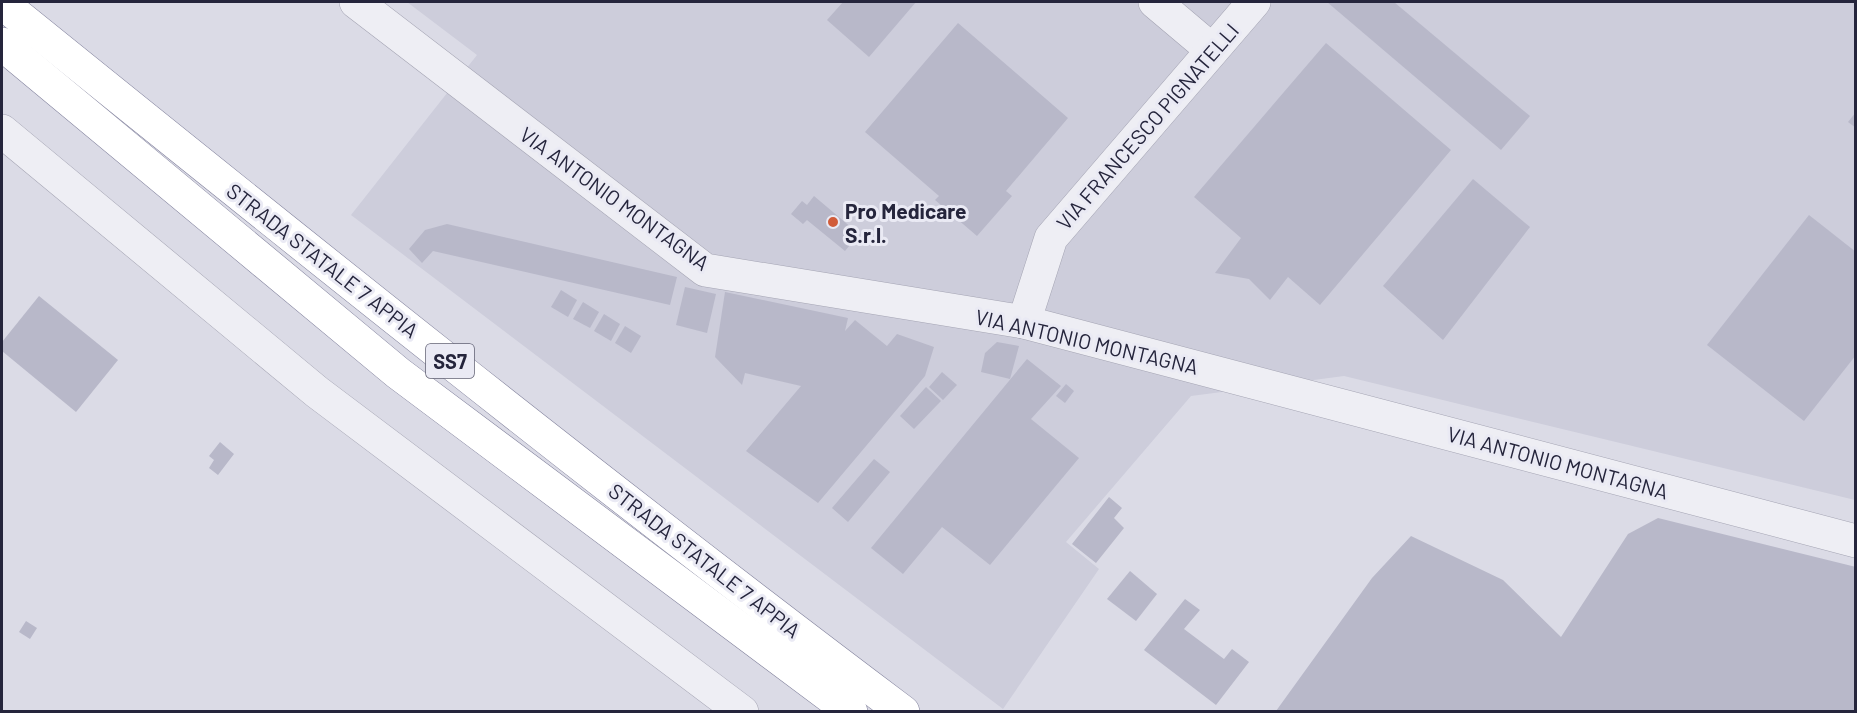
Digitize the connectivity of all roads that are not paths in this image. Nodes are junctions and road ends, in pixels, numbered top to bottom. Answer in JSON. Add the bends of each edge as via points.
{"nodes":[{"id":1,"x":356,"y":2,"type":"edge"},
{"id":2,"x":1155,"y":2,"type":"edge"},
{"id":3,"x":1254,"y":2,"type":"edge"},
{"id":4,"x":2,"y":3,"type":"edge"},
{"id":5,"x":2,"y":44,"type":"edge"},
{"id":6,"x":1212,"y":50,"type":"junction"},
{"id":7,"x":2,"y":131,"type":"edge"},
{"id":8,"x":1024,"y":322,"type":"junction"},
{"id":9,"x":1856,"y":541,"type":"edge"},
{"id":10,"x":742,"y":711,"type":"edge"},
{"id":11,"x":852,"y":711,"type":"edge"},
{"id":12,"x":903,"y":711,"type":"edge"}],
"edges":[{"from":1,"to":8,"type":"street","name":"VIA ANTONIO MONTAGNA","via":[[705,270]]},
{"from":2,"to":6,"type":"street"},
{"from":3,"to":6,"type":"street","name":"VIA FRANCESCO PIGNATELLI"},
{"from":4,"to":12,"type":"highway","name":"STRADA STATALE 7 APPIA","number":"SS7","via":[[712,567]]},
{"from":5,"to":11,"type":"highway","name":"STRADA STATALE 7 APPIA","number":"SS7","via":[[398,373]]},
{"from":6,"to":8,"type":"street","name":"VIA FRANCESCO PIGNATELLI","via":[[1051,238]]},
{"from":7,"to":10,"type":"street","via":[[317,392]]},
{"from":8,"to":9,"type":"street","name":"VIA ANTONIO MONTAGNA"}]}
